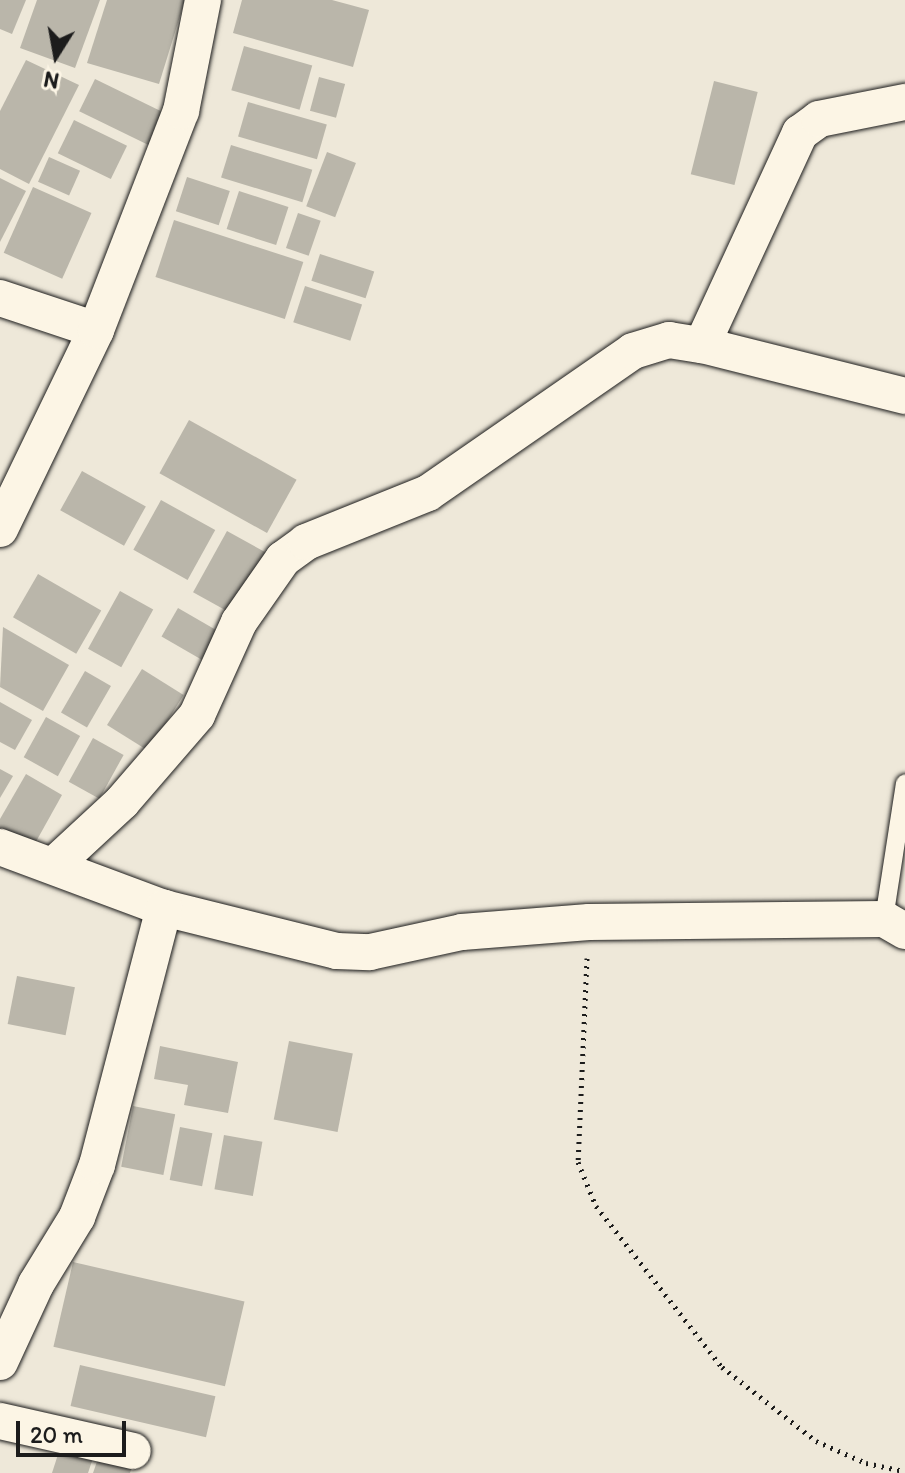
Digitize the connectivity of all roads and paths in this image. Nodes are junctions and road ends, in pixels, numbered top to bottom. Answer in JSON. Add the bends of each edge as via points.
{"nodes":[{"id":1,"x":203,"y":0,"type":"edge"},
{"id":2,"x":905,"y":102,"type":"edge"},
{"id":3,"x":0,"y":298,"type":"edge"},
{"id":4,"x":96,"y":330,"type":"junction"},
{"id":5,"x":702,"y":345,"type":"junction"},
{"id":6,"x":905,"y":396,"type":"edge"},
{"id":7,"x":0,"y":529,"type":"edge"},
{"id":8,"x":905,"y":784,"type":"edge"},
{"id":9,"x":0,"y":847,"type":"edge"},
{"id":10,"x":53,"y":866,"type":"junction"},
{"id":11,"x":164,"y":908,"type":"junction"},
{"id":12,"x":589,"y":922,"type":"junction"},
{"id":13,"x":894,"y":925,"type":"edge"},
{"id":14,"x":0,"y":1362,"type":"edge"},
{"id":15,"x":0,"y":1421,"type":"edge"},
{"id":16,"x":133,"y":1451,"type":"dead end"},
{"id":17,"x":905,"y":1471,"type":"edge"}],
"edges":[{"from":1,"to":4,"type":"street","via":[[181,111]]},
{"from":2,"to":5,"type":"street","via":[[819,119],[800,133]]},
{"from":3,"to":4,"type":"street"},
{"from":4,"to":7,"type":"street"},
{"from":5,"to":6,"type":"street"},
{"from":5,"to":10,"type":"street","via":[[669,340],[633,351],[428,493],[306,542],[283,559],[239,622],[197,715],[122,802]]},
{"from":8,"to":13,"type":"lane"},
{"from":9,"to":10,"type":"street"},
{"from":10,"to":11,"type":"street"},
{"from":11,"to":12,"type":"street","via":[[309,947],[358,953],[462,932]]},
{"from":11,"to":14,"type":"street","via":[[97,1165],[77,1217],[36,1284]]},
{"from":12,"to":13,"type":"street"},
{"from":12,"to":17,"type":"path","via":[[578,1162],[596,1206],[722,1367],[816,1441],[866,1463]]},
{"from":15,"to":16,"type":"street"}]}
